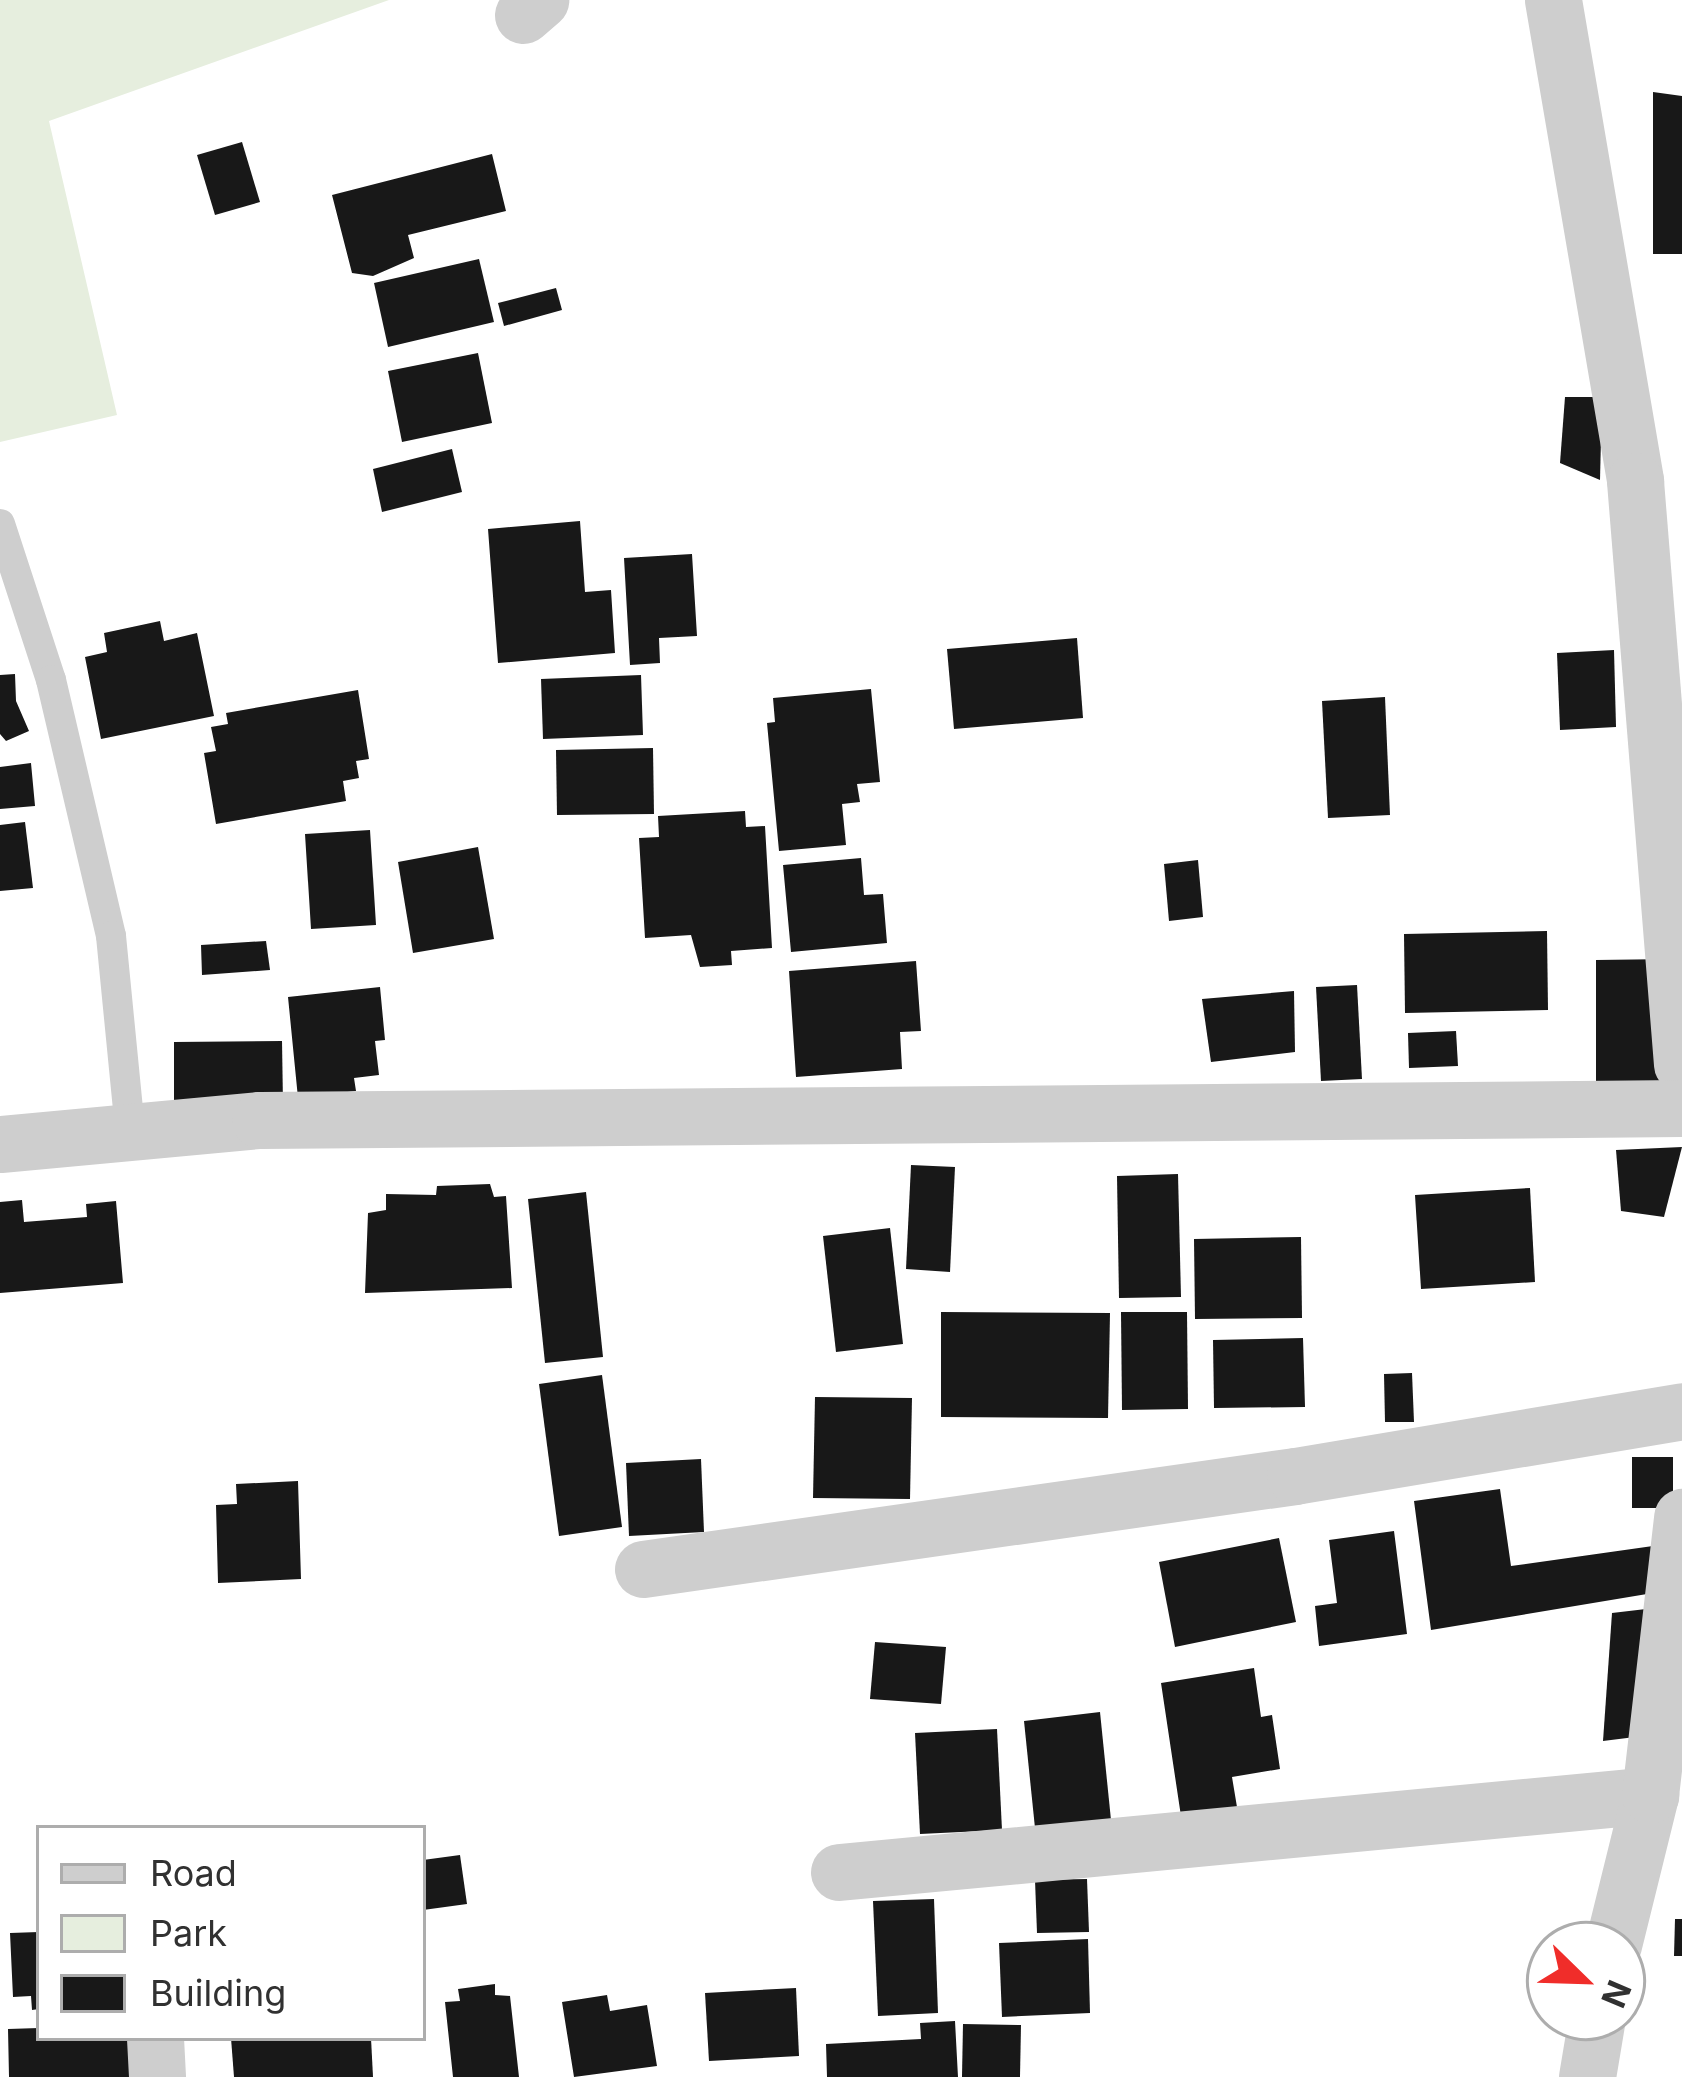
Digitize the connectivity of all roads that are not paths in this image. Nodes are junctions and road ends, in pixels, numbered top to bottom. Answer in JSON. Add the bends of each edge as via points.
{"nodes":[{"id":1,"x":1553,"y":0,"type":"edge"},
{"id":2,"x":0,"y":524,"type":"edge"},
{"id":3,"x":1682,"y":1064,"type":"edge"},
{"id":4,"x":1682,"y":1108,"type":"edge"},
{"id":5,"x":130,"y":1130,"type":"junction"},
{"id":6,"x":0,"y":1144,"type":"edge"},
{"id":7,"x":1682,"y":1411,"type":"edge"},
{"id":8,"x":1682,"y":1517,"type":"edge"},
{"id":9,"x":643,"y":1569,"type":"dead end"},
{"id":10,"x":1650,"y":1795,"type":"junction"},
{"id":11,"x":839,"y":1872,"type":"dead end"},
{"id":12,"x":1619,"y":1921,"type":"edge"},
{"id":13,"x":155,"y":2041,"type":"edge"},
{"id":14,"x":1593,"y":2041,"type":"edge"},
{"id":15,"x":157,"y":2077,"type":"edge"},
{"id":16,"x":1587,"y":2077,"type":"edge"}],
"edges":[{"from":1,"to":3,"type":"street","via":[[1636,481]]},
{"from":2,"to":5,"type":"lane","via":[[51,680],[111,936]]},
{"from":4,"to":5,"type":"street","via":[[260,1120]]},
{"from":5,"to":6,"type":"street"},
{"from":7,"to":9,"type":"street","via":[[1295,1476]]},
{"from":8,"to":10,"type":"street"},
{"from":10,"to":11,"type":"street"},
{"from":10,"to":12,"type":"street"},
{"from":13,"to":15,"type":"street"},
{"from":14,"to":16,"type":"street"}]}
